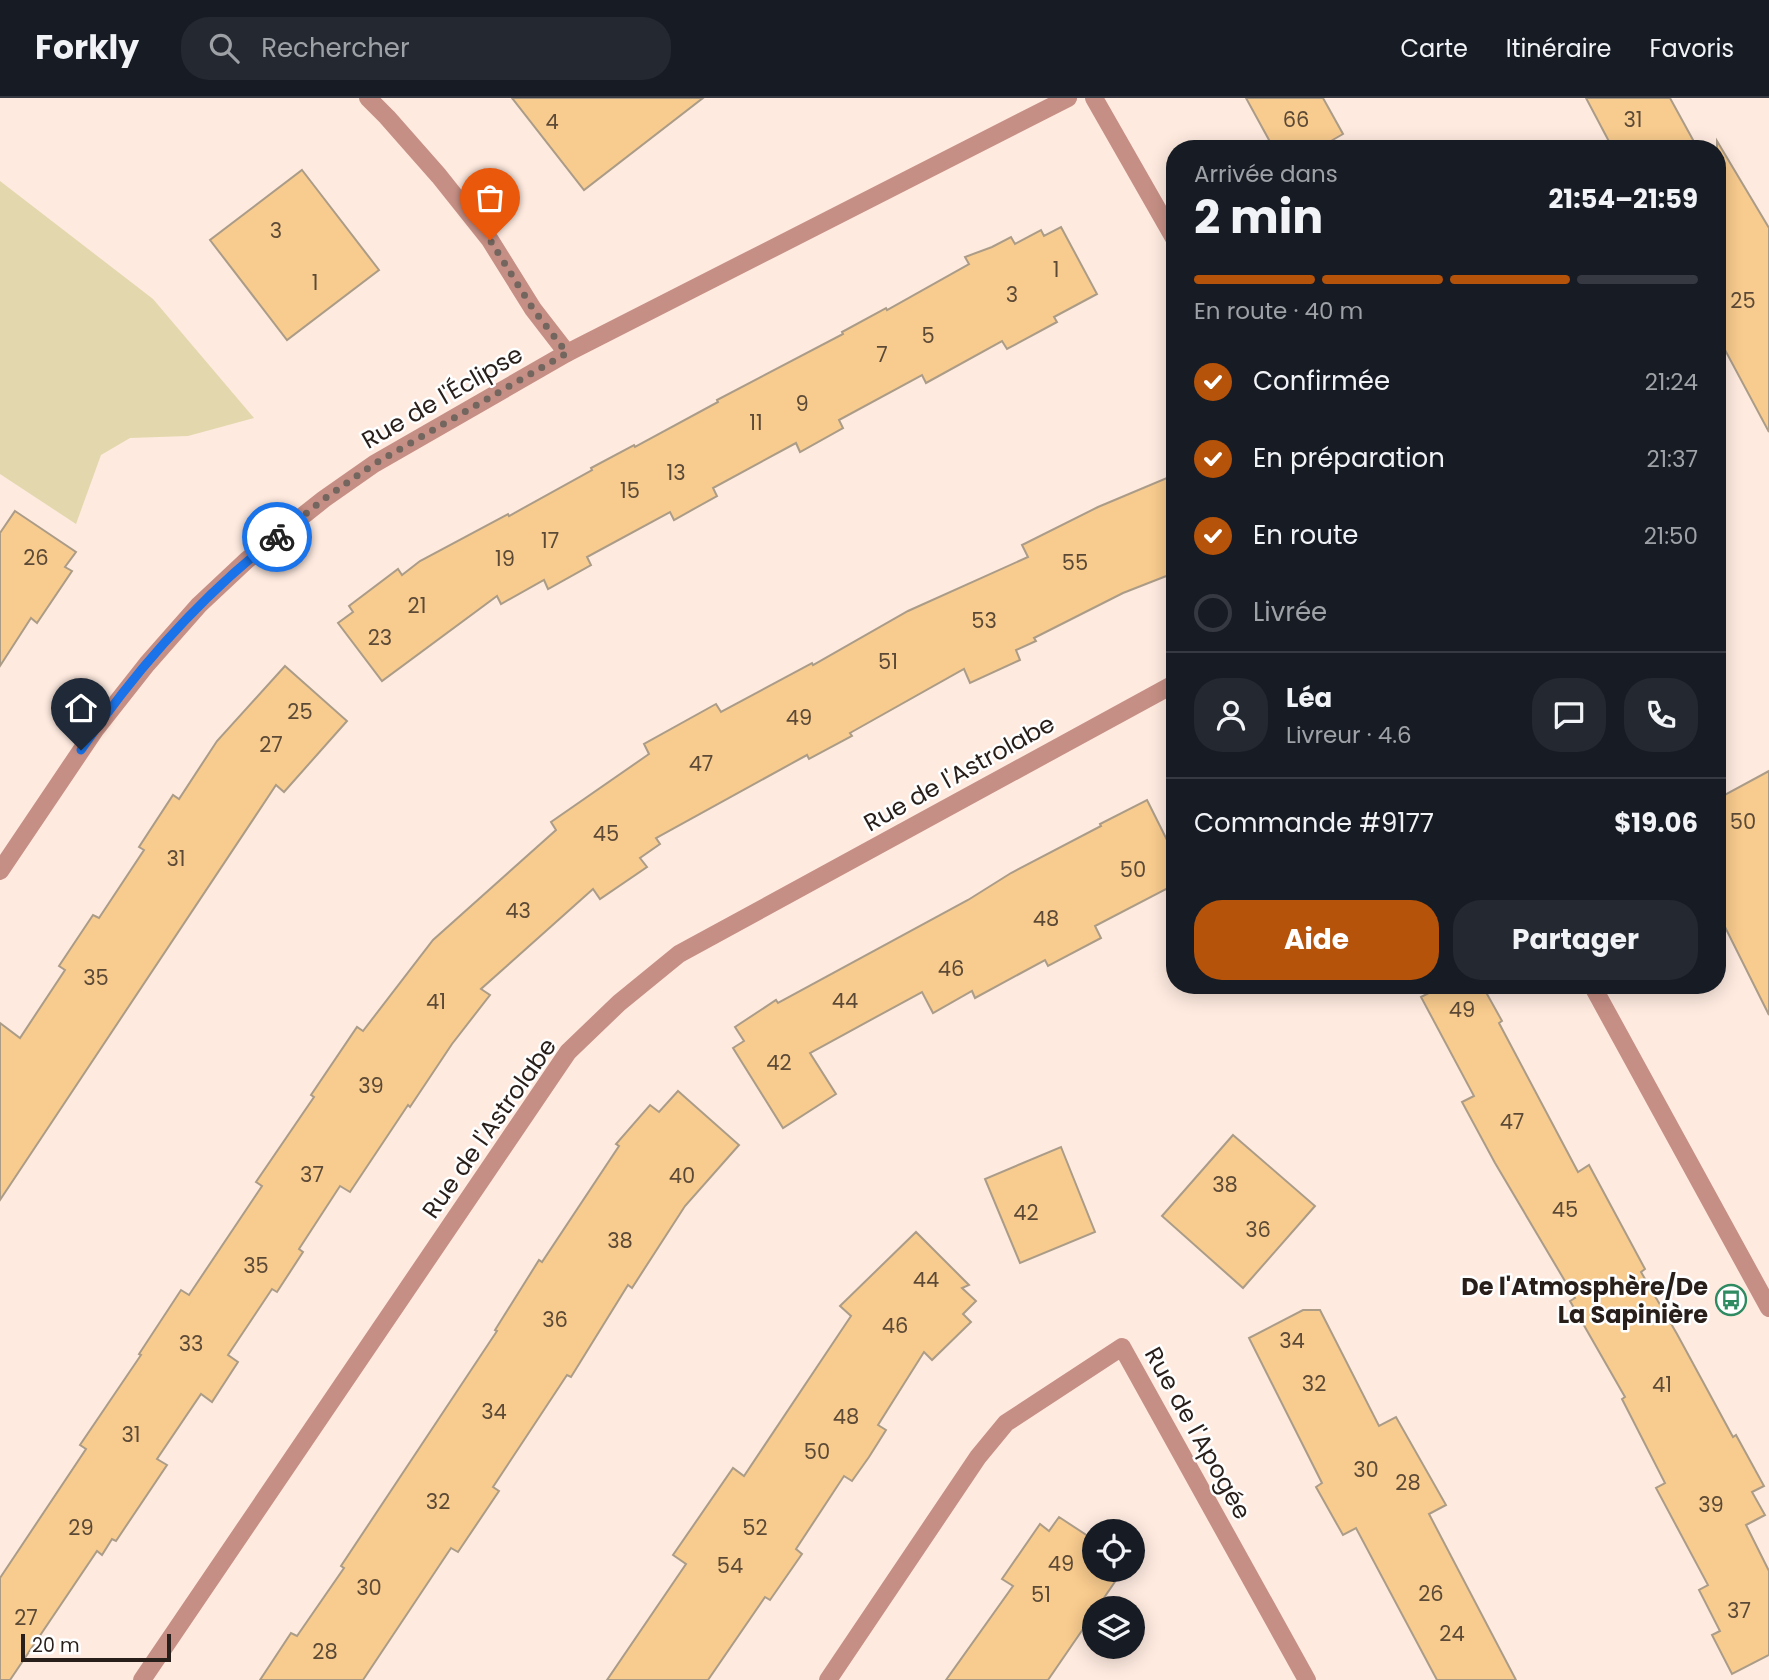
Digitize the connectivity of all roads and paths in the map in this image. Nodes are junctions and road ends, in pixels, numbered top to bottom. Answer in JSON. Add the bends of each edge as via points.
{"nodes":[{"id":1,"x":368,"y":98,"type":"edge"},
{"id":2,"x":1068,"y":98,"type":"edge"},
{"id":3,"x":1094,"y":98,"type":"edge"},
{"id":4,"x":1166,"y":224,"type":"edge"},
{"id":5,"x":567,"y":353,"type":"junction"},
{"id":6,"x":1166,"y":688,"type":"edge"},
{"id":7,"x":0,"y":871,"type":"edge"},
{"id":8,"x":1597,"y":994,"type":"edge"},
{"id":9,"x":1769,"y":1308,"type":"edge"},
{"id":10,"x":142,"y":1680,"type":"edge"},
{"id":11,"x":828,"y":1680,"type":"edge"},
{"id":12,"x":1307,"y":1680,"type":"edge"}],
"edges":[{"from":1,"to":5,"type":"street","via":[[490,240]]},
{"from":2,"to":5,"type":"street","name":"Rue de l'Éclipse"},
{"from":3,"to":4,"type":"street"},
{"from":5,"to":7,"type":"street","name":"Rue de l'Éclipse","via":[[374,464],[247,560],[138,675]]},
{"from":6,"to":10,"type":"street","name":"Rue de l'Astrolabe","via":[[679,954],[568,1052]]},
{"from":8,"to":9,"type":"street"},
{"from":11,"to":12,"type":"street","name":"Rue de l'Apogée","via":[[978,1457],[1006,1423],[1122,1347]]}]}
